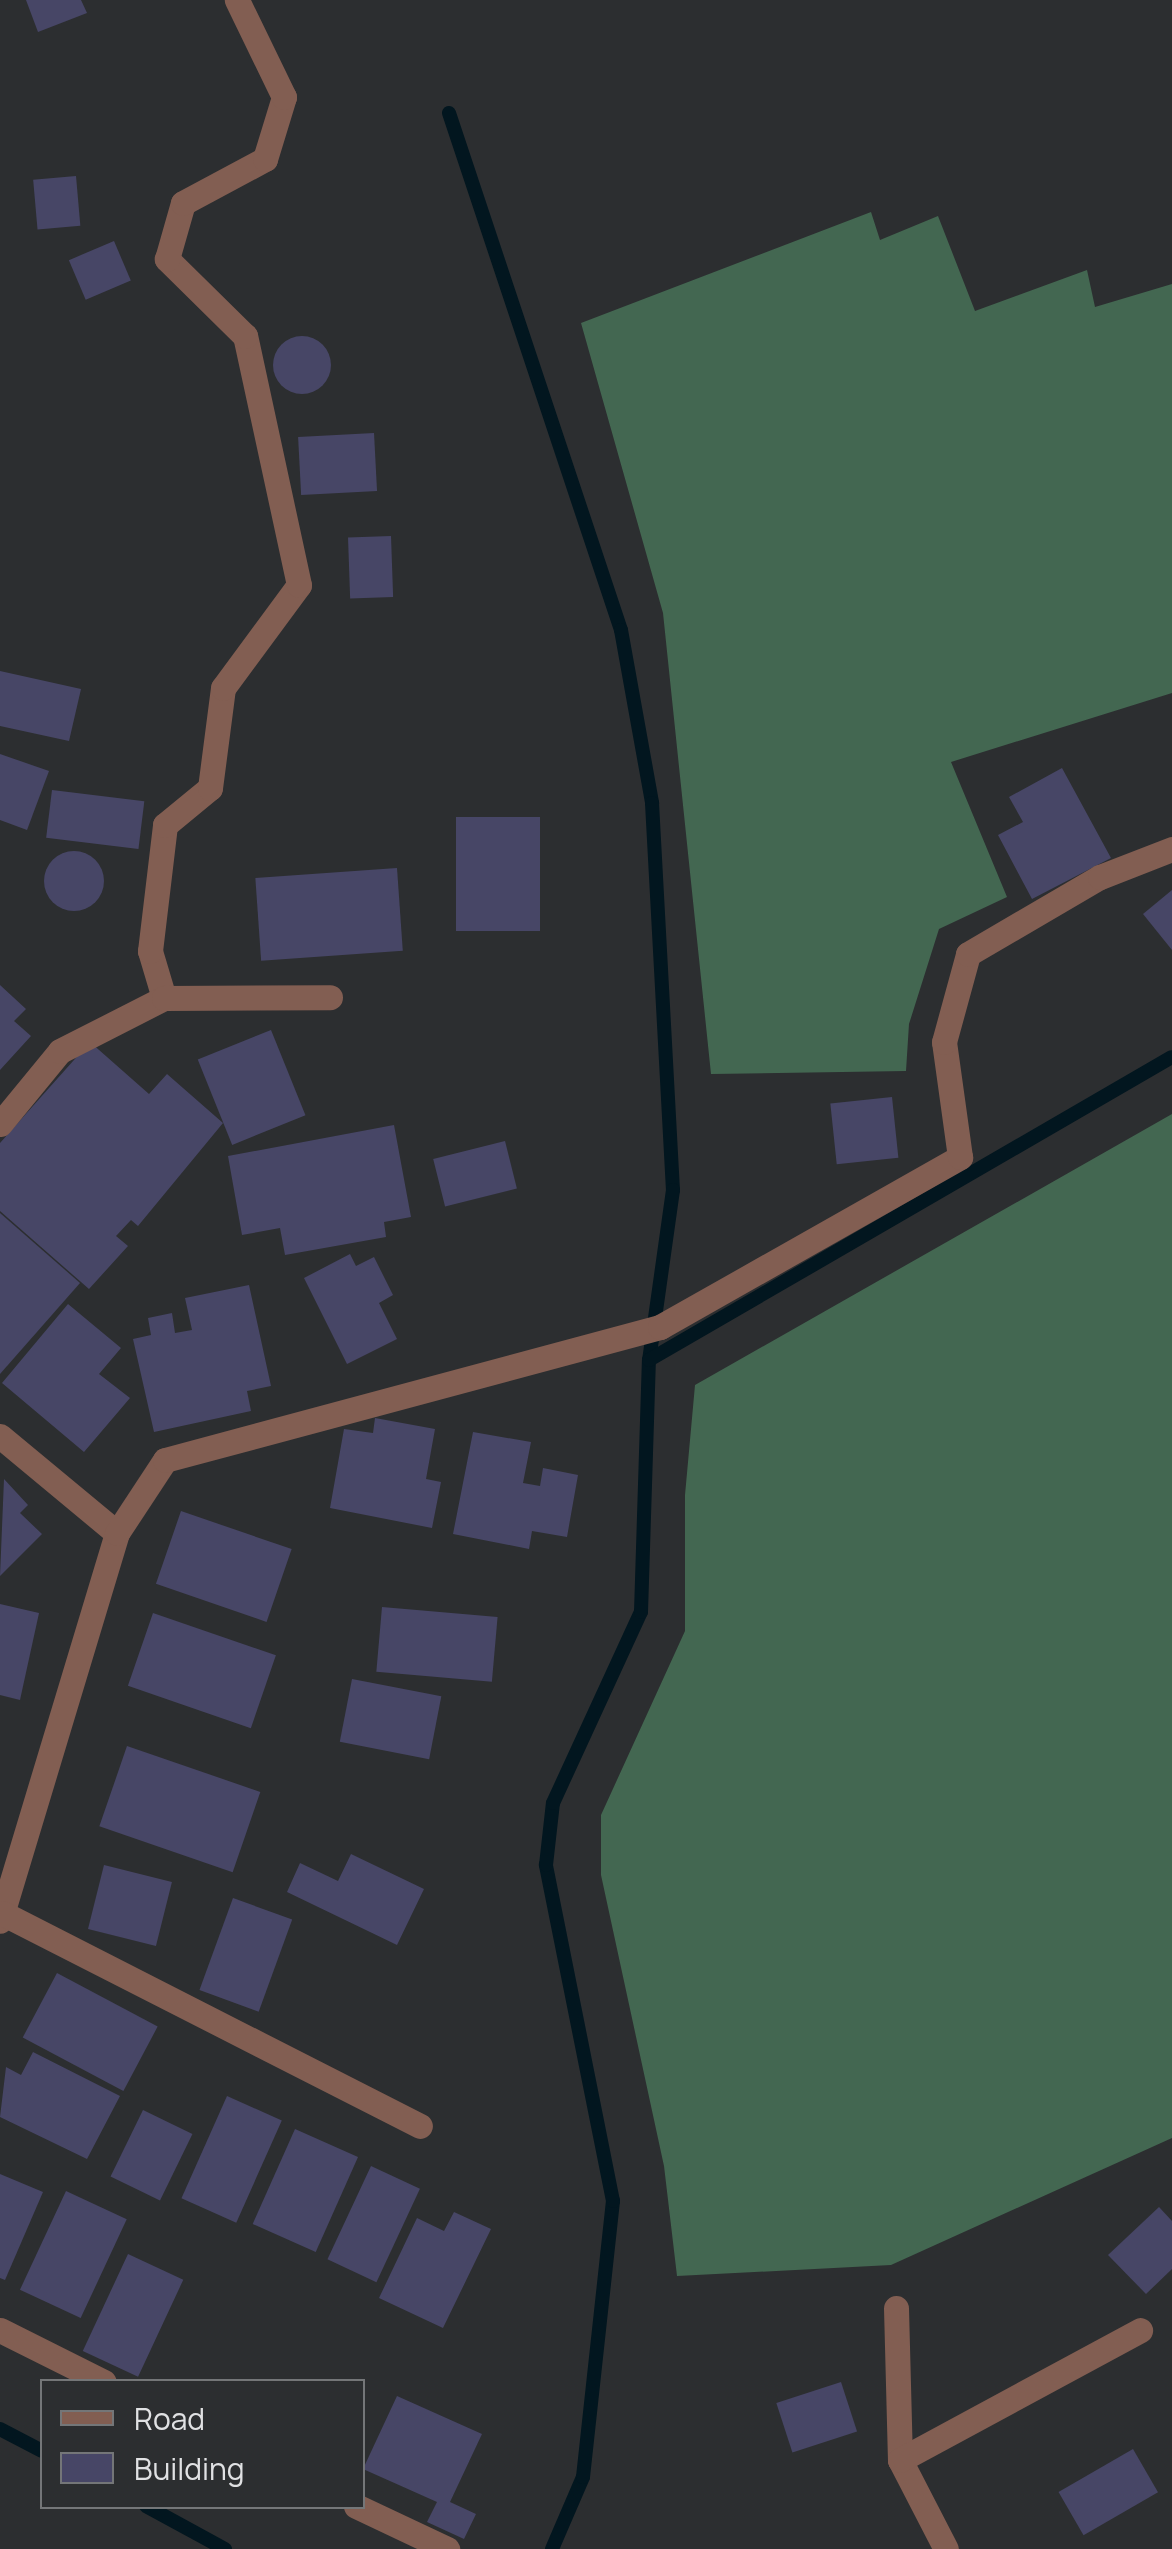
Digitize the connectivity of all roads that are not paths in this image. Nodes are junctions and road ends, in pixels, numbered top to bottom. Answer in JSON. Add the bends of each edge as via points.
{"nodes":[{"id":1,"x":237,"y":0,"type":"edge"},
{"id":2,"x":1172,"y":849,"type":"edge"},
{"id":3,"x":330,"y":997,"type":"dead end"},
{"id":4,"x":164,"y":998,"type":"junction"},
{"id":5,"x":0,"y":1124,"type":"edge"},
{"id":6,"x":0,"y":1436,"type":"edge"},
{"id":7,"x":117,"y":1533,"type":"junction"},
{"id":8,"x":1,"y":1917,"type":"edge"},
{"id":9,"x":420,"y":2126,"type":"dead end"},
{"id":10,"x":896,"y":2308,"type":"dead end"},
{"id":11,"x":0,"y":2330,"type":"edge"},
{"id":12,"x":1140,"y":2330,"type":"dead end"},
{"id":13,"x":98,"y":2379,"type":"edge"},
{"id":14,"x":900,"y":2460,"type":"junction"},
{"id":15,"x":362,"y":2509,"type":"edge"},
{"id":16,"x":447,"y":2549,"type":"edge"},
{"id":17,"x":946,"y":2549,"type":"edge"}],
"edges":[{"from":1,"to":4,"type":"street","via":[[284,97],[266,158],[184,202],[167,259],[244,336],[299,585],[223,688],[210,788],[165,825],[150,951]]},
{"from":2,"to":7,"type":"street","via":[[1100,877],[968,954],[944,1042],[960,1157],[653,1328],[165,1460]]},
{"from":3,"to":4,"type":"street"},
{"from":4,"to":5,"type":"street","via":[[60,1051]]},
{"from":6,"to":7,"type":"street"},
{"from":7,"to":8,"type":"street"},
{"from":8,"to":9,"type":"street"},
{"from":10,"to":14,"type":"street"},
{"from":11,"to":13,"type":"street"},
{"from":12,"to":14,"type":"street"},
{"from":14,"to":17,"type":"street"},
{"from":15,"to":16,"type":"street"}]}
